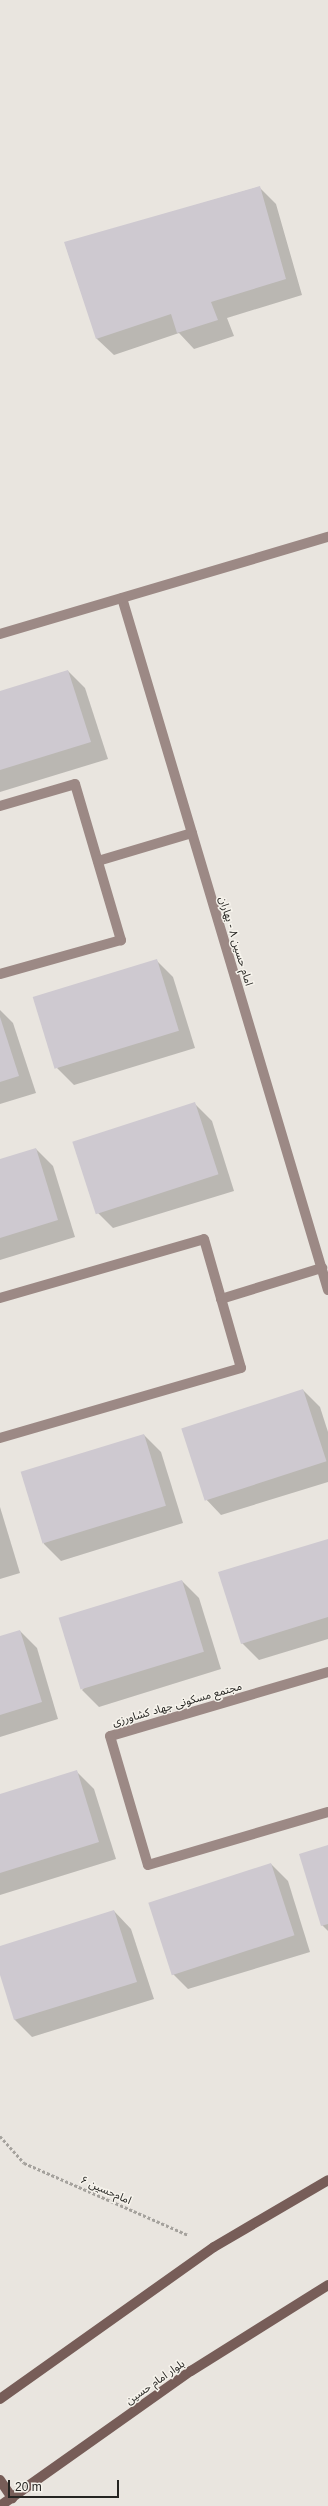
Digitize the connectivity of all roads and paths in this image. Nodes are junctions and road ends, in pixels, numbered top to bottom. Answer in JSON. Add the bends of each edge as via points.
{"nodes":[{"id":1,"x":328,"y":537,"type":"edge"},
{"id":2,"x":122,"y":598,"type":"junction"},
{"id":3,"x":0,"y":634,"type":"edge"},
{"id":4,"x":0,"y":806,"type":"edge"},
{"id":5,"x":192,"y":834,"type":"junction"},
{"id":6,"x":98,"y":861,"type":"junction"},
{"id":7,"x":0,"y":974,"type":"edge"},
{"id":8,"x":322,"y":1268,"type":"junction"},
{"id":9,"x":328,"y":1290,"type":"edge"},
{"id":10,"x":0,"y":1298,"type":"edge"},
{"id":11,"x":221,"y":1299,"type":"junction"},
{"id":12,"x":0,"y":1438,"type":"edge"},
{"id":13,"x":328,"y":1672,"type":"edge"},
{"id":14,"x":328,"y":1812,"type":"edge"},
{"id":15,"x":0,"y":2136,"type":"edge"},
{"id":16,"x":328,"y":2180,"type":"edge"},
{"id":17,"x":214,"y":2247,"type":"junction"},
{"id":18,"x":328,"y":2285,"type":"edge"},
{"id":19,"x":0,"y":2399,"type":"edge"},
{"id":20,"x":0,"y":2480,"type":"edge"},
{"id":21,"x":12,"y":2498,"type":"junction"},
{"id":22,"x":0,"y":2506,"type":"edge"}],
"edges":[{"from":1,"to":2,"type":"street"},
{"from":2,"to":3,"type":"street"},
{"from":2,"to":5,"type":"street","name":"امام حسین ۸ - بهاران"},
{"from":4,"to":6,"type":"street","via":[[75,784]]},
{"from":5,"to":6,"type":"street"},
{"from":5,"to":8,"type":"street","name":"امام حسین ۸ - بهاران"},
{"from":6,"to":7,"type":"street","via":[[121,940]]},
{"from":8,"to":9,"type":"street","name":"امام حسین ۸ - بهاران"},
{"from":8,"to":11,"type":"street"},
{"from":10,"to":11,"type":"street","via":[[204,1238]]},
{"from":11,"to":12,"type":"street","via":[[241,1368]]},
{"from":13,"to":14,"type":"street","name":"مجتمع مسکونی جهاد کشاورزی","via":[[110,1736],[148,1865]]},
{"from":15,"to":17,"type":"path","name":"امام‌حسین ۶","via":[[24,2164]]},
{"from":16,"to":17,"type":"main road"},
{"from":17,"to":19,"type":"main road"},
{"from":18,"to":21,"type":"main road","name":"بلوار امام حسین","via":[[190,2371]]},
{"from":20,"to":21,"type":"main road"},
{"from":21,"to":22,"type":"main road","name":"بلوار امام حسین"}]}
